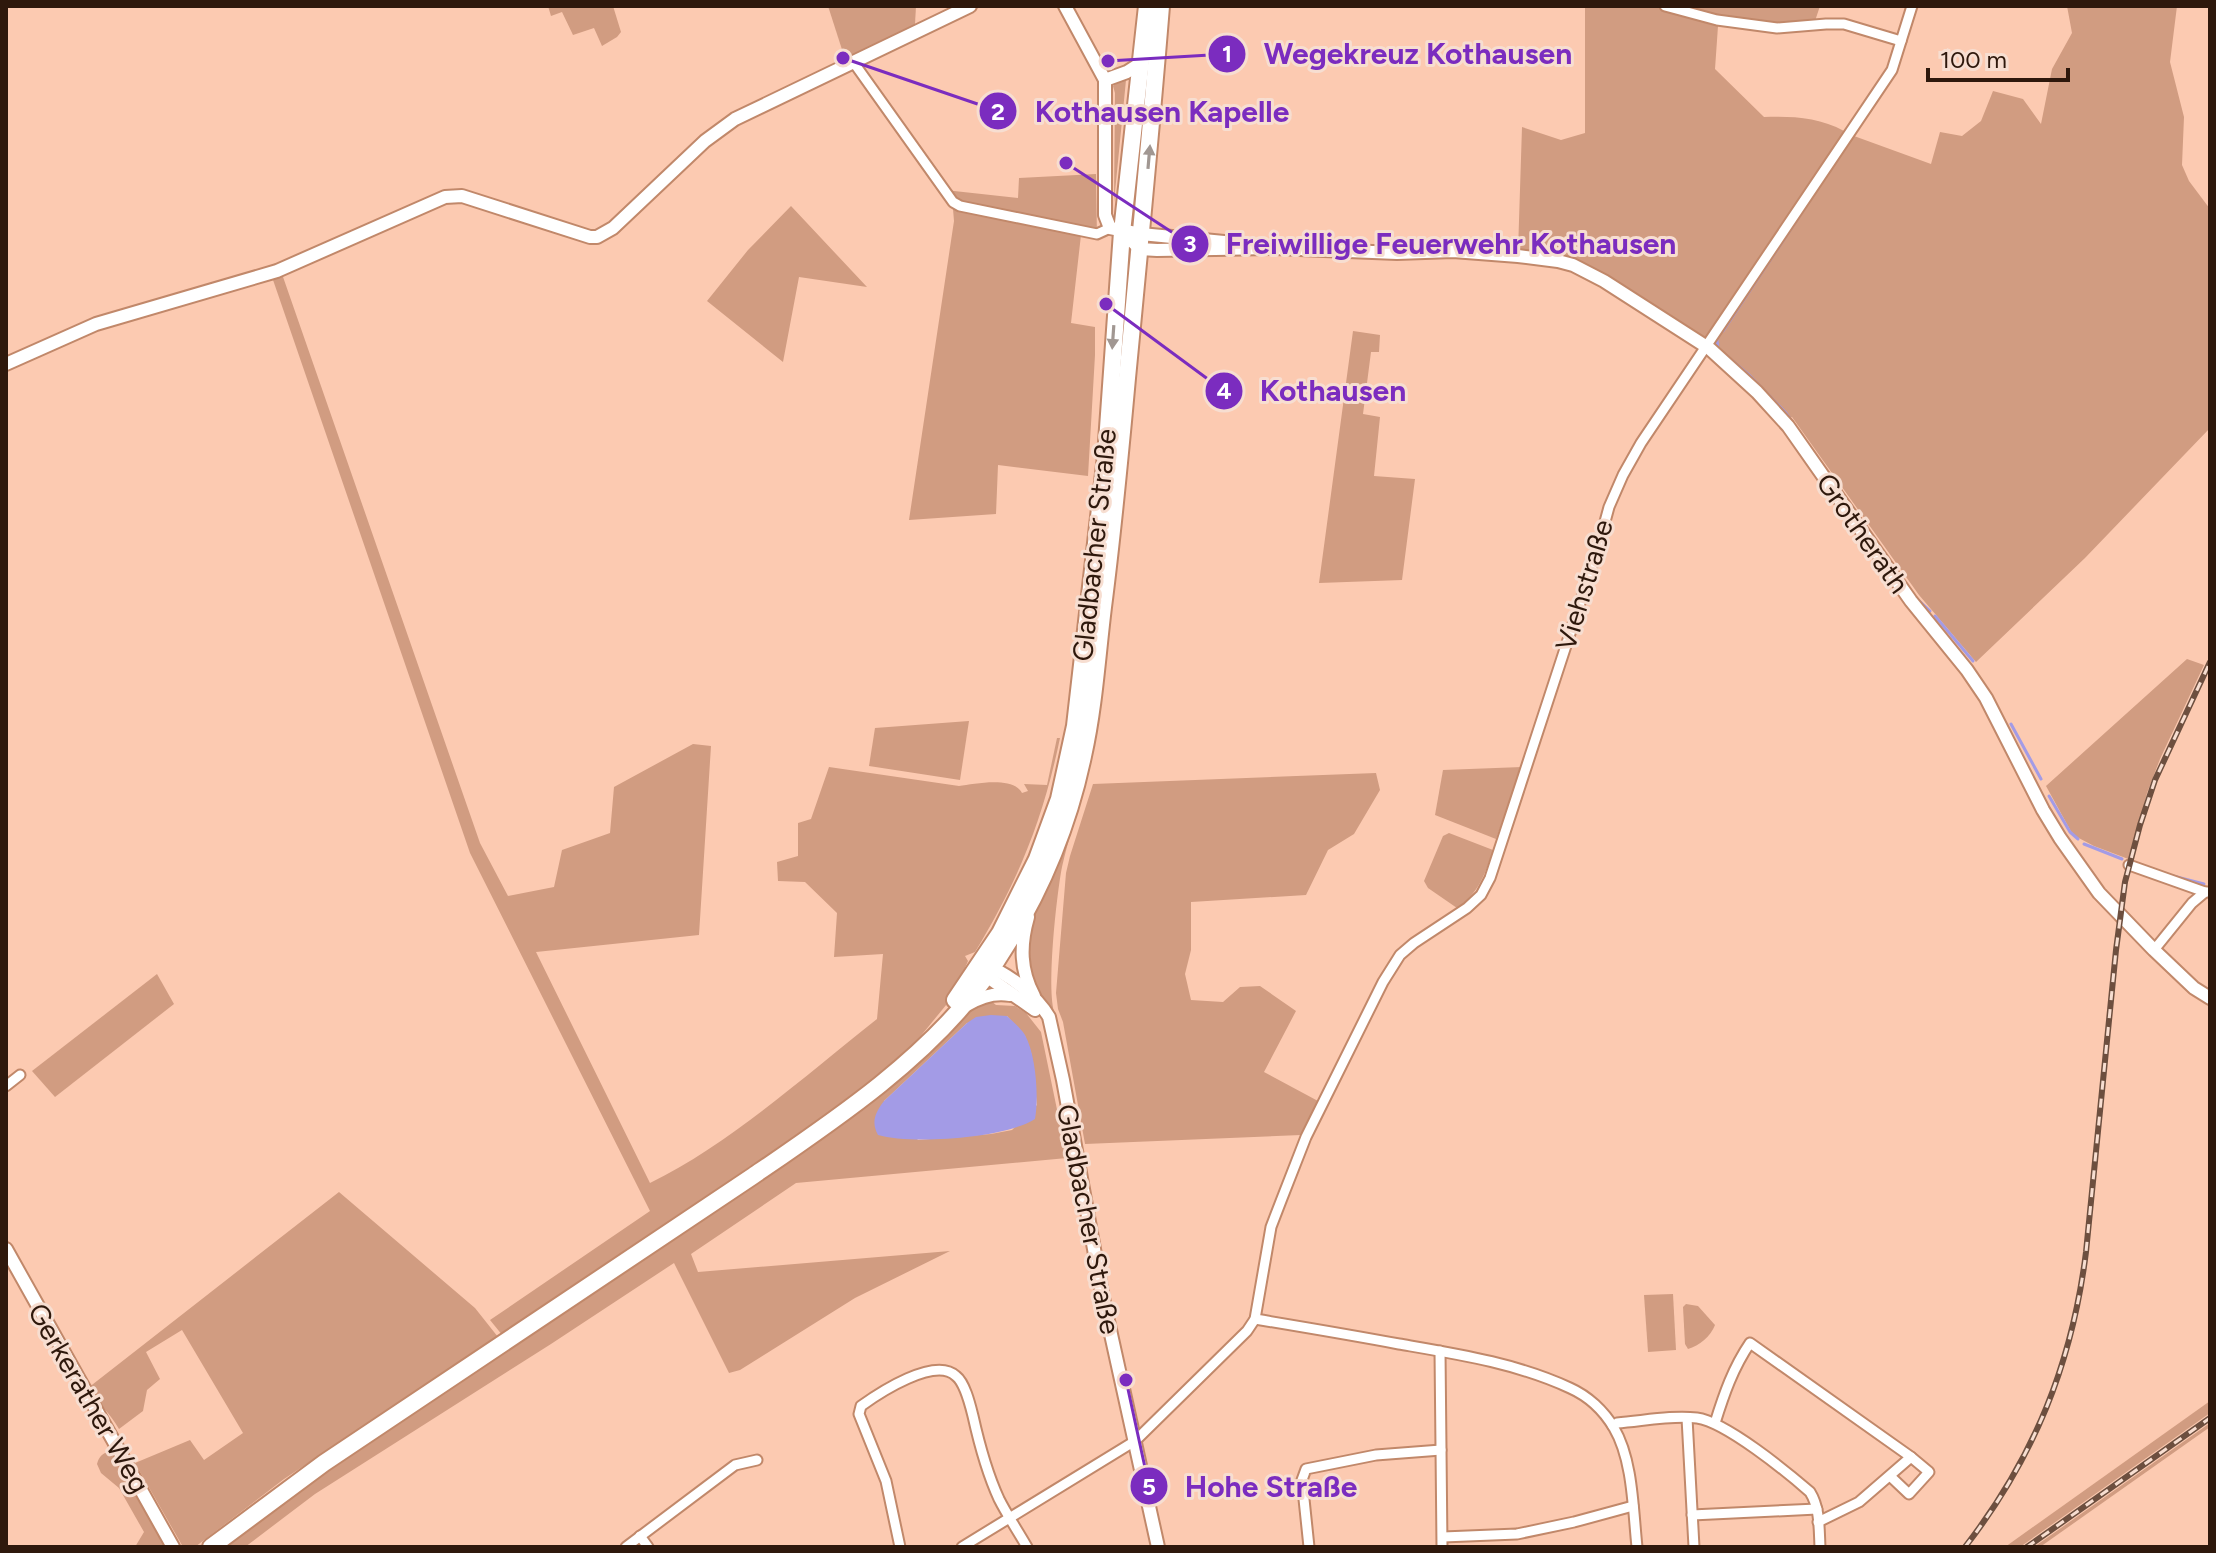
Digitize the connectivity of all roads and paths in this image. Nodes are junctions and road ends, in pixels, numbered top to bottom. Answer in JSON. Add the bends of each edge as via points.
{"nodes":[{"id":1,"x":970,"y":6,"type":"edge"},
{"id":2,"x":1065,"y":6,"type":"edge"},
{"id":3,"x":1147,"y":6,"type":"edge"},
{"id":4,"x":1161,"y":6,"type":"edge"},
{"id":5,"x":1665,"y":6,"type":"edge"},
{"id":6,"x":1912,"y":6,"type":"edge"},
{"id":7,"x":1901,"y":41,"type":"junction"},
{"id":8,"x":854,"y":63,"type":"junction"},
{"id":9,"x":1141,"y":63,"type":"junction"},
{"id":10,"x":1105,"y":80,"type":"junction"},
{"id":11,"x":1116,"y":230,"type":"junction"},
{"id":12,"x":1141,"y":241,"type":"junction"},
{"id":13,"x":1709,"y":348,"type":"junction"},
{"id":14,"x":6,"y":364,"type":"edge"},
{"id":15,"x":2129,"y":865,"type":"dead end"},
{"id":16,"x":2208,"y":892,"type":"edge"},
{"id":17,"x":1031,"y":903,"type":"junction"},
{"id":18,"x":2154,"y":950,"type":"junction"},
{"id":19,"x":986,"y":969,"type":"junction"},
{"id":20,"x":1011,"y":995,"type":"junction"},
{"id":21,"x":2210,"y":998,"type":"edge"},
{"id":22,"x":1037,"y":1002,"type":"junction"},
{"id":23,"x":961,"y":1009,"type":"junction"},
{"id":24,"x":1051,"y":1032,"type":"junction"},
{"id":25,"x":903,"y":1064,"type":"junction"},
{"id":26,"x":20,"y":1075,"type":"dead end"},
{"id":27,"x":6,"y":1086,"type":"edge"},
{"id":28,"x":6,"y":1249,"type":"edge"},
{"id":29,"x":1255,"y":1319,"type":"junction"},
{"id":30,"x":1440,"y":1351,"type":"junction"},
{"id":31,"x":1687,"y":1418,"type":"junction"},
{"id":32,"x":1715,"y":1423,"type":"junction"},
{"id":33,"x":1613,"y":1426,"type":"junction"},
{"id":34,"x":1135,"y":1441,"type":"junction"},
{"id":35,"x":1441,"y":1450,"type":"junction"},
{"id":36,"x":1911,"y":1457,"type":"junction"},
{"id":37,"x":757,"y":1460,"type":"dead end"},
{"id":38,"x":1890,"y":1476,"type":"junction"},
{"id":39,"x":1633,"y":1506,"type":"junction"},
{"id":40,"x":1817,"y":1509,"type":"junction"},
{"id":41,"x":1692,"y":1515,"type":"junction"},
{"id":42,"x":1010,"y":1518,"type":"junction"},
{"id":43,"x":1818,"y":1522,"type":"junction"},
{"id":44,"x":640,"y":1536,"type":"junction"},
{"id":45,"x":1442,"y":1542,"type":"edge"},
{"id":46,"x":1469,"y":1542,"type":"edge"},
{"id":47,"x":172,"y":1545,"type":"edge"},
{"id":48,"x":211,"y":1547,"type":"edge"},
{"id":49,"x":626,"y":1547,"type":"edge"},
{"id":50,"x":648,"y":1547,"type":"edge"},
{"id":51,"x":900,"y":1547,"type":"edge"},
{"id":52,"x":962,"y":1547,"type":"edge"},
{"id":53,"x":1027,"y":1547,"type":"edge"},
{"id":54,"x":1158,"y":1547,"type":"edge"},
{"id":55,"x":1309,"y":1547,"type":"edge"},
{"id":56,"x":1637,"y":1547,"type":"edge"},
{"id":57,"x":1694,"y":1547,"type":"edge"},
{"id":58,"x":1820,"y":1547,"type":"edge"}],
"edges":[{"from":1,"to":8,"type":"street"},
{"from":2,"to":10,"type":"street"},
{"from":3,"to":9,"type":"main road","name":"Gladbacher Straße"},
{"from":12,"to":4,"type":"main road","name":"Gladbacher Straße","one_way":true},
{"from":5,"to":7,"type":"street","via":[[1777,28],[1844,24]]},
{"from":6,"to":7,"type":"street","name":"Viehstraße"},
{"from":7,"to":13,"type":"street","name":"Viehstraße","via":[[1892,70]]},
{"from":8,"to":11,"type":"street","via":[[956,204],[1097,234]]},
{"from":8,"to":14,"type":"street","via":[[727,124],[597,237],[462,196],[445,197],[277,271],[96,324]]},
{"from":9,"to":10,"type":"street"},
{"from":9,"to":11,"type":"main road","name":"Gladbacher Straße"},
{"from":10,"to":11,"type":"street","via":[[1105,215]]},
{"from":11,"to":12,"type":"street","name":"Grotherath"},
{"from":11,"to":19,"type":"main road","name":"Gladbacher Straße","one_way":true,"via":[[1106,456],[1075,726],[1059,799]]},
{"from":12,"to":13,"type":"street","name":"Grotherath","via":[[1453,251],[1558,261],[1604,281]]},
{"from":12,"to":17,"type":"main road","name":"Gladbacher Straße","via":[[1118,489],[1084,754],[1048,870]]},
{"from":13,"to":18,"type":"street","name":"Grotherath","via":[[1788,426],[1986,698],[2060,838],[2099,893]]},
{"from":13,"to":29,"type":"street","name":"Viehstraße","via":[[1641,443],[1609,507],[1490,878],[1467,908],[1400,955],[1306,1137],[1271,1227]]},
{"from":15,"to":16,"type":"street"},
{"from":16,"to":18,"type":"street","via":[[2192,903]]},
{"from":17,"to":19,"type":"main road","name":"Gladbacher Straße"},
{"from":17,"to":22,"type":"street","name":"Gladbacher Straße","via":[[1022,964]]},
{"from":18,"to":21,"type":"street","name":"Grotherath"},
{"from":19,"to":20,"type":"street","name":"Gladbacher Straße"},
{"from":19,"to":22,"type":"street","via":[[1011,980]]},
{"from":19,"to":23,"type":"main road"},
{"from":19,"to":25,"type":"main road"},
{"from":20,"to":23,"type":"street","via":[[981,997]]},
{"from":20,"to":24,"type":"street","name":"Gladbacher Straße","via":[[1032,1006]]},
{"from":22,"to":24,"type":"street","name":"Gladbacher Straße","via":[[1049,1017]]},
{"from":23,"to":25,"type":"main road"},
{"from":24,"to":34,"type":"street","name":"Gladbacher Straße"},
{"from":25,"to":48,"type":"main road","via":[[820,1130],[324,1463]]},
{"from":26,"to":27,"type":"street"},
{"from":28,"to":47,"type":"street","name":"Gerkerather Weg"},
{"from":29,"to":30,"type":"street"},
{"from":29,"to":34,"type":"street"},
{"from":30,"to":33,"type":"street","via":[[1500,1363],[1571,1388],[1598,1406]]},
{"from":30,"to":35,"type":"street"},
{"from":31,"to":32,"type":"street"},
{"from":31,"to":33,"type":"street"},
{"from":31,"to":41,"type":"street"},
{"from":32,"to":36,"type":"street","via":[[1729,1381],[1750,1343]]},
{"from":32,"to":40,"type":"street","via":[[1810,1492]]},
{"from":33,"to":39,"type":"street","via":[[1625,1452]]},
{"from":34,"to":42,"type":"street"},
{"from":34,"to":54,"type":"street","name":"Gladbacher Straße"},
{"from":35,"to":45,"type":"street"},
{"from":35,"to":55,"type":"street","via":[[1376,1455],[1306,1469],[1302,1480]]},
{"from":36,"to":38,"type":"street"},
{"from":36,"to":38,"type":"street","via":[[1929,1472],[1909,1494]]},
{"from":37,"to":44,"type":"street","via":[[735,1465]]},
{"from":38,"to":43,"type":"street","via":[[1859,1502]]},
{"from":39,"to":46,"type":"street"},
{"from":39,"to":56,"type":"street"},
{"from":40,"to":41,"type":"street"},
{"from":40,"to":43,"type":"street"},
{"from":41,"to":57,"type":"street"},
{"from":42,"to":51,"type":"street","via":[[962,1384],[948,1372],[928,1370],[879,1393],[861,1406],[859,1414],[886,1481]]},
{"from":42,"to":52,"type":"street"},
{"from":42,"to":53,"type":"street"},
{"from":43,"to":58,"type":"street"},
{"from":44,"to":49,"type":"street"},
{"from":44,"to":50,"type":"street"},
{"from":45,"to":46,"type":"street"}]}
